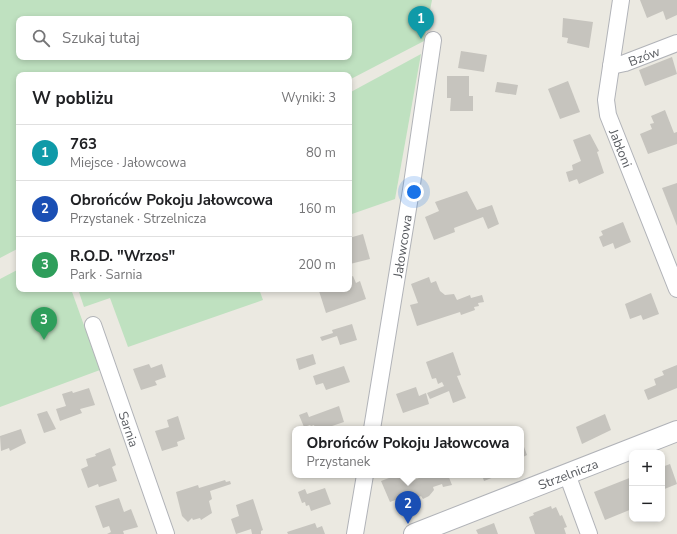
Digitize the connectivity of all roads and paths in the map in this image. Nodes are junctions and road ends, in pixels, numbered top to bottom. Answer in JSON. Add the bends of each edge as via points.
{"nodes":[{"id":1,"x":622,"y":0,"type":"edge"},
{"id":2,"x":433,"y":40,"type":"dead end"},
{"id":3,"x":677,"y":43,"type":"edge"},
{"id":4,"x":610,"y":66,"type":"junction"},
{"id":5,"x":677,"y":288,"type":"edge"},
{"id":6,"x":93,"y":325,"type":"dead end"},
{"id":7,"x":372,"y":426,"type":"edge"},
{"id":8,"x":677,"y":431,"type":"edge"},
{"id":9,"x":567,"y":474,"type":"junction"},
{"id":10,"x":364,"y":478,"type":"edge"},
{"id":11,"x":166,"y":534,"type":"edge"},
{"id":12,"x":355,"y":534,"type":"edge"},
{"id":13,"x":414,"y":534,"type":"edge"},
{"id":14,"x":589,"y":534,"type":"edge"}],
"edges":[{"from":1,"to":4,"type":"street","name":"Jabłoni"},
{"from":2,"to":7,"type":"street","name":"Jałowcowa"},
{"from":3,"to":4,"type":"street","name":"Bzów","via":[[625,63]]},
{"from":4,"to":5,"type":"street","name":"Jabłoni","via":[[606,100],[608,115]]},
{"from":6,"to":11,"type":"street","name":"Sarnia"},
{"from":8,"to":9,"type":"street","name":"Strzelnicza"},
{"from":9,"to":13,"type":"street","name":"Strzelnicza"},
{"from":9,"to":14,"type":"street"},
{"from":10,"to":12,"type":"street"}]}
